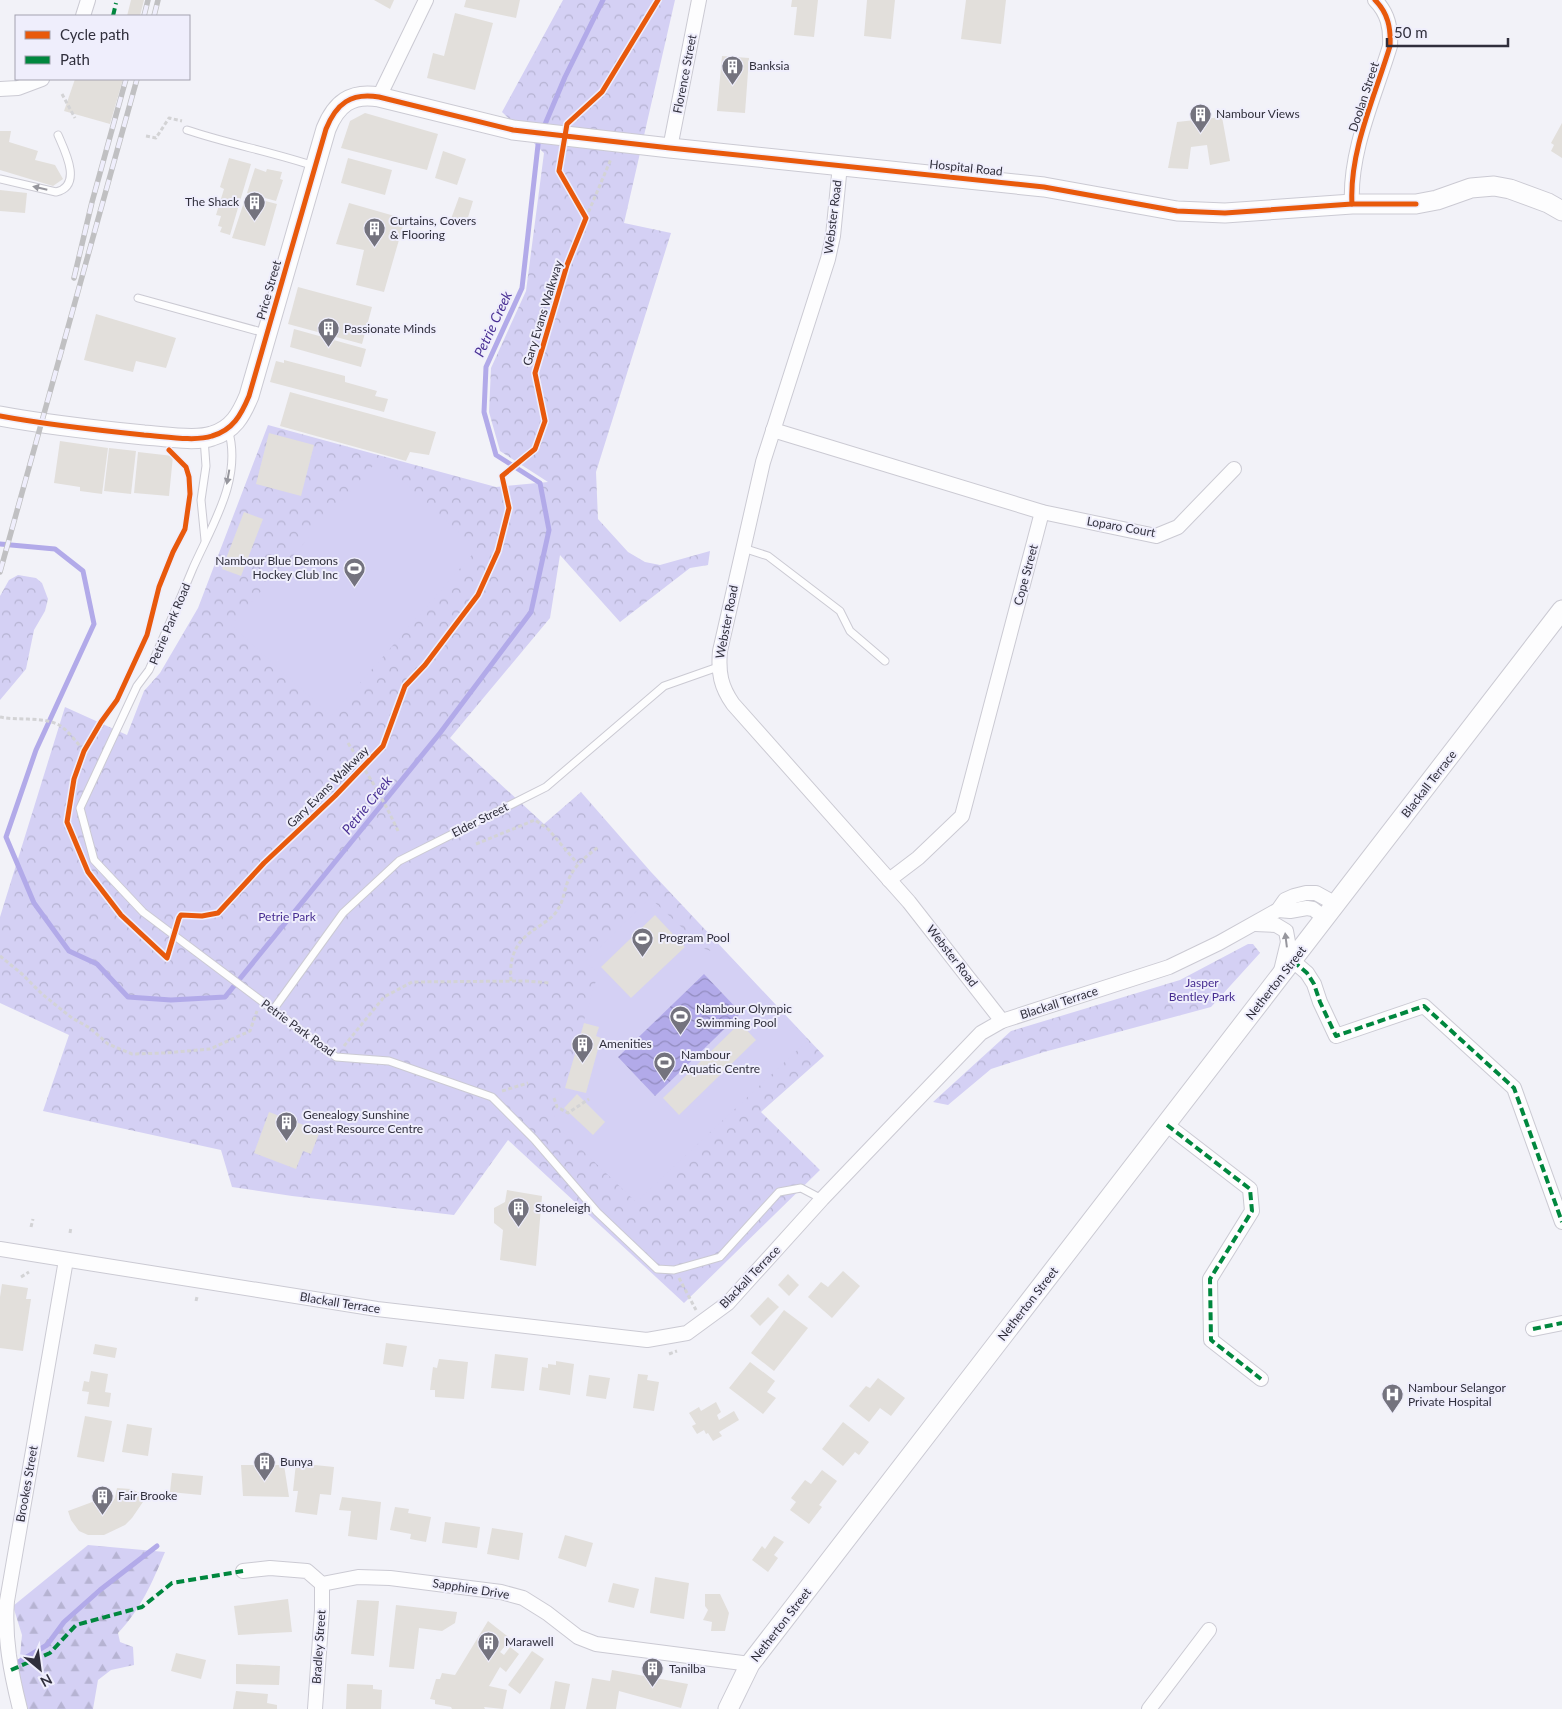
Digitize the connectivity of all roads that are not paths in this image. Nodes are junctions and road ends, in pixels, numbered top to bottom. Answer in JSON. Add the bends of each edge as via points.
{"nodes":[{"id":1,"x":88,"y":0,"type":"edge"},
{"id":2,"x":426,"y":0,"type":"edge"},
{"id":3,"x":699,"y":0,"type":"edge"},
{"id":4,"x":1375,"y":0,"type":"edge"},
{"id":5,"x":83,"y":15,"type":"edge"},
{"id":6,"x":40,"y":80,"type":"edge"},
{"id":7,"x":0,"y":89,"type":"edge"},
{"id":8,"x":379,"y":97,"type":"junction"},
{"id":9,"x":187,"y":130,"type":"dead end"},
{"id":10,"x":513,"y":130,"type":"joint"},
{"id":11,"x":58,"y":135,"type":"dead end"},
{"id":12,"x":670,"y":148,"type":"junction"},
{"id":13,"x":840,"y":165,"type":"junction"},
{"id":14,"x":315,"y":166,"type":"junction"},
{"id":15,"x":0,"y":179,"type":"edge"},
{"id":16,"x":1352,"y":204,"type":"junction"},
{"id":17,"x":1562,"y":211,"type":"edge"},
{"id":18,"x":138,"y":298,"type":"dead end"},
{"id":19,"x":267,"y":334,"type":"junction"},
{"id":20,"x":0,"y":416,"type":"edge"},
{"id":21,"x":228,"y":429,"type":"junction"},
{"id":22,"x":773,"y":430,"type":"junction"},
{"id":23,"x":204,"y":438,"type":"junction"},
{"id":24,"x":1234,"y":470,"type":"dead end"},
{"id":25,"x":1042,"y":512,"type":"junction"},
{"id":26,"x":205,"y":540,"type":"junction"},
{"id":27,"x":743,"y":548,"type":"junction"},
{"id":28,"x":1562,"y":610,"type":"edge"},
{"id":29,"x":885,"y":661,"type":"dead end"},
{"id":30,"x":718,"y":667,"type":"junction"},
{"id":31,"x":889,"y":880,"type":"junction"},
{"id":32,"x":1331,"y":911,"type":"junction"},
{"id":33,"x":1253,"y":924,"type":"junction"},
{"id":34,"x":1293,"y":962,"type":"junction"},
{"id":35,"x":1278,"y":981,"type":"junction"},
{"id":36,"x":273,"y":1010,"type":"junction"},
{"id":37,"x":1002,"y":1021,"type":"junction"},
{"id":38,"x":1166,"y":1124,"type":"junction"},
{"id":39,"x":822,"y":1199,"type":"junction"},
{"id":40,"x":1562,"y":1222,"type":"edge"},
{"id":41,"x":0,"y":1249,"type":"edge"},
{"id":42,"x":66,"y":1260,"type":"junction"},
{"id":43,"x":1562,"y":1323,"type":"edge"},
{"id":44,"x":1533,"y":1329,"type":"dead end"},
{"id":45,"x":1261,"y":1379,"type":"dead end"},
{"id":46,"x":243,"y":1571,"type":"dead end"},
{"id":47,"x":322,"y":1584,"type":"junction"},
{"id":48,"x":1209,"y":1630,"type":"dead end"},
{"id":49,"x":4,"y":1648,"type":"edge"},
{"id":50,"x":750,"y":1664,"type":"junction"},
{"id":51,"x":20,"y":1709,"type":"edge"},
{"id":52,"x":315,"y":1709,"type":"edge"},
{"id":53,"x":728,"y":1709,"type":"edge"},
{"id":54,"x":1149,"y":1709,"type":"edge"}],
"edges":[{"from":1,"to":5,"type":"street"},
{"from":2,"to":8,"type":"street"},
{"from":3,"to":12,"type":"street","name":"Florence Street"},
{"from":4,"to":16,"type":"street","name":"Doolan Street","via":[[1386,15],[1390,46],[1358,148],[1351,186]]},
{"from":6,"to":7,"type":"street","via":[[18,88]]},
{"from":8,"to":10,"type":"street","name":"Price Street"},
{"from":8,"to":14,"type":"street","name":"Price Street","via":[[362,95],[340,106],[330,119]]},
{"from":9,"to":14,"type":"lane"},
{"from":10,"to":12,"type":"street","name":"Hospital Road"},
{"from":11,"to":15,"type":"lane","one_way":true,"via":[[71,173],[69,184],[62,191]]},
{"from":12,"to":13,"type":"street","name":"Hospital Road"},
{"from":13,"to":16,"type":"street","name":"Hospital Road","via":[[1044,187],[1177,211],[1225,213]]},
{"from":13,"to":22,"type":"street","name":"Webster Road","via":[[828,259]]},
{"from":14,"to":19,"type":"street","name":"Price Street"},
{"from":16,"to":17,"type":"street","name":"Hospital Road","via":[[1416,204],[1471,188],[1494,186],[1510,188]]},
{"from":18,"to":19,"type":"lane"},
{"from":19,"to":21,"type":"street","name":"Price Street","via":[[249,396],[236,422]]},
{"from":20,"to":23,"type":"street","via":[[50,425],[173,438]]},
{"from":21,"to":23,"type":"street"},
{"from":21,"to":26,"type":"lane","name":"Petrie Park Road","one_way":true,"via":[[232,445],[228,479],[219,514]]},
{"from":22,"to":25,"type":"street"},
{"from":22,"to":27,"type":"street","name":"Webster Road"},
{"from":23,"to":26,"type":"lane","name":"Petrie Park Road","via":[[206,466],[201,500]]},
{"from":24,"to":25,"type":"street","name":"Loparo Court","via":[[1178,527],[1156,536]]},
{"from":25,"to":31,"type":"street","name":"Cope Street","via":[[962,816],[918,858]]},
{"from":26,"to":36,"type":"lane","name":"Petrie Park Road","via":[[150,670],[137,686],[80,808],[94,860],[143,912]]},
{"from":27,"to":29,"type":"lane","via":[[768,556],[840,611],[850,631]]},
{"from":27,"to":30,"type":"street","name":"Webster Road"},
{"from":28,"to":32,"type":"street","name":"Blackall Terrace"},
{"from":30,"to":31,"type":"street","name":"Webster Road","via":[[720,682],[733,704]]},
{"from":30,"to":36,"type":"lane","name":"Elder Street","via":[[664,686],[546,786],[399,861],[343,913]]},
{"from":31,"to":37,"type":"street","name":"Webster Road"},
{"from":32,"to":33,"type":"street","name":"Blackall Terrace","via":[[1307,908],[1278,910]]},
{"from":32,"to":34,"type":"street","name":"Netherton Street"},
{"from":35,"to":33,"type":"street","one_way":true,"via":[[1288,936],[1283,928],[1276,925]]},
{"from":33,"to":37,"type":"street","name":"Blackall Terrace","via":[[1155,972]]},
{"from":34,"to":35,"type":"street","name":"Netherton Street"},
{"from":34,"to":40,"type":"street","via":[[1307,973],[1314,984],[1336,1036],[1424,1006],[1514,1088]]},
{"from":35,"to":38,"type":"street","name":"Netherton Street"},
{"from":36,"to":39,"type":"lane","name":"Petrie Park Road","via":[[336,1057],[389,1061],[492,1097],[534,1139],[597,1212],[657,1269],[674,1270],[720,1257],[779,1192],[801,1188]]},
{"from":37,"to":39,"type":"street","name":"Blackall Terrace","via":[[981,1033]]},
{"from":38,"to":45,"type":"street","via":[[1250,1189],[1252,1211],[1210,1279],[1211,1340]]},
{"from":38,"to":50,"type":"street","name":"Netherton Street"},
{"from":39,"to":42,"type":"street","name":"Blackall Terrace","via":[[728,1303],[687,1334],[647,1340],[377,1309]]},
{"from":41,"to":42,"type":"street","name":"Blackall Terrace"},
{"from":42,"to":49,"type":"street","name":"Brookes Street","via":[[7,1601]]},
{"from":43,"to":44,"type":"street"},
{"from":46,"to":47,"type":"street","via":[[270,1568],[307,1571]]},
{"from":47,"to":50,"type":"street","name":"Sapphire Drive","via":[[358,1577],[390,1578],[501,1592],[523,1598],[578,1637],[596,1644]]},
{"from":47,"to":52,"type":"street","name":"Bradley Street"},
{"from":48,"to":54,"type":"street"},
{"from":49,"to":51,"type":"street","name":"Brookes Street"},
{"from":50,"to":53,"type":"street","name":"Netherton Street"}]}
